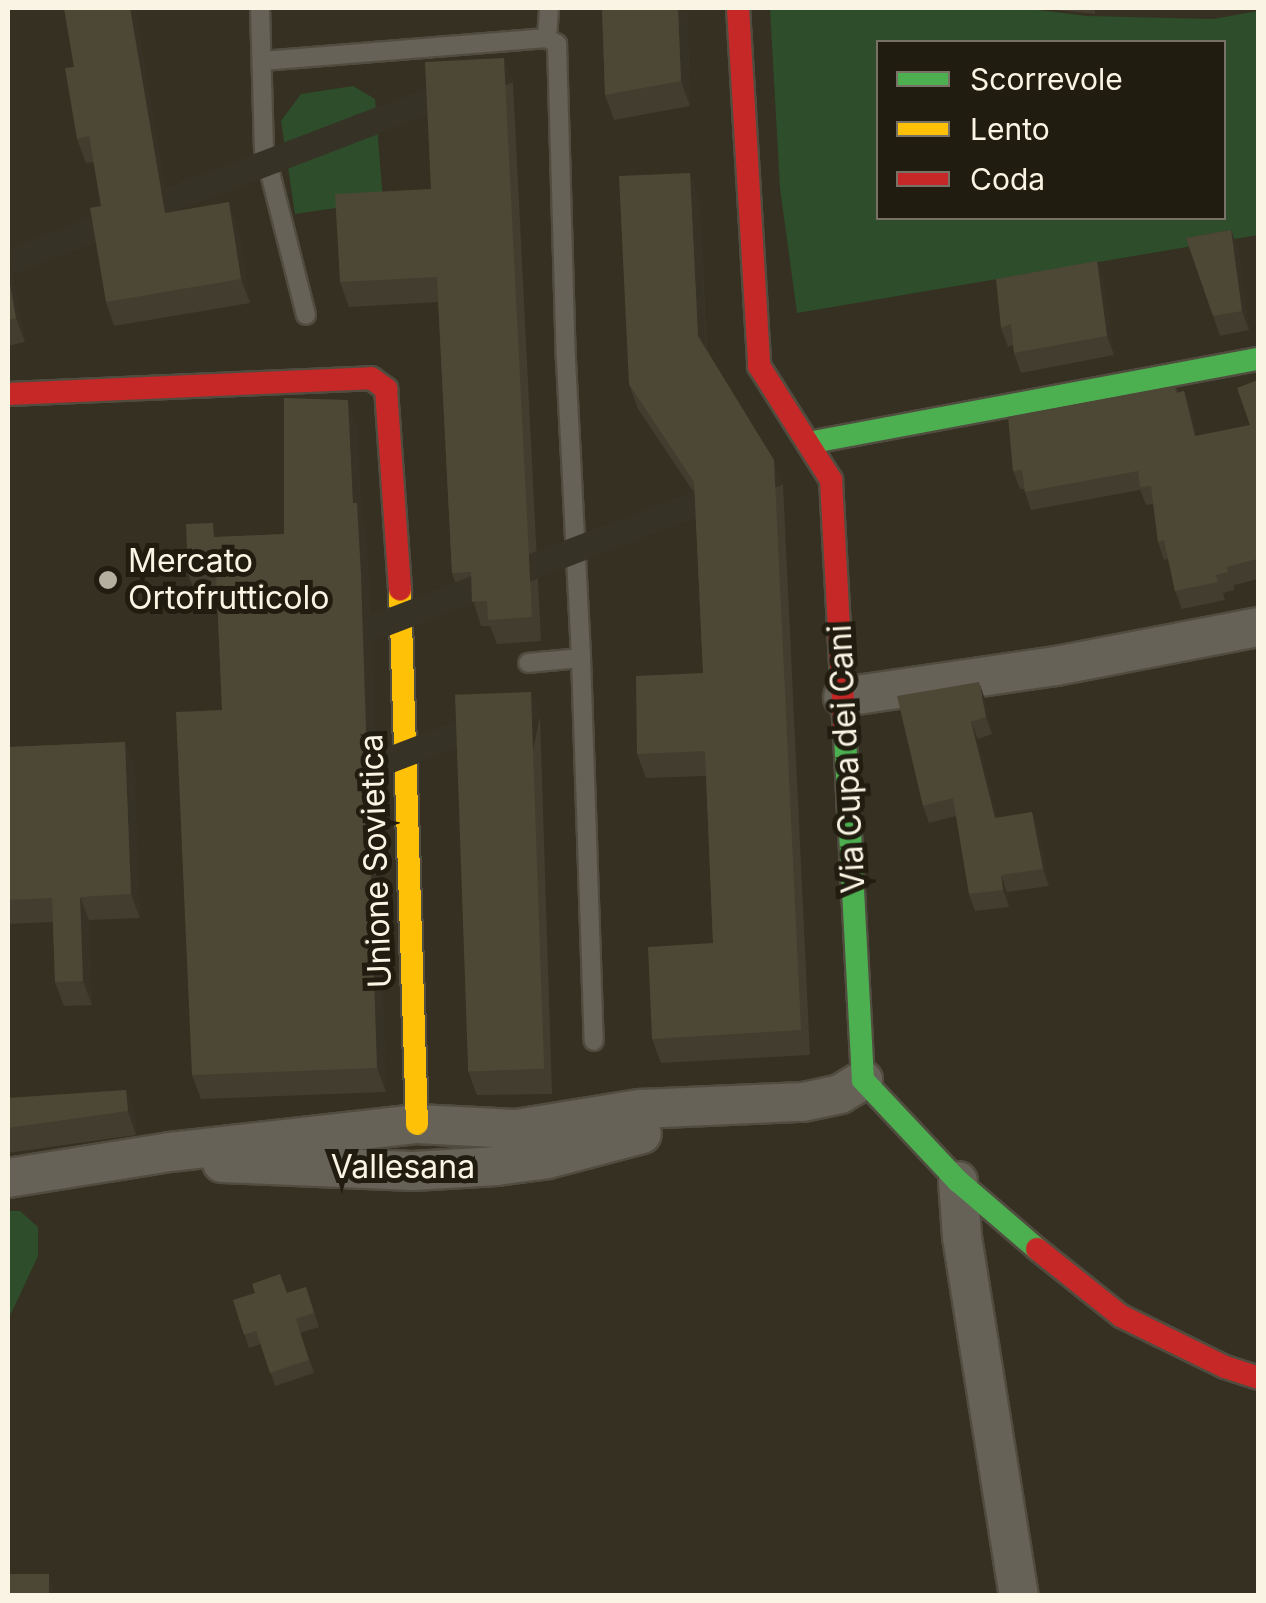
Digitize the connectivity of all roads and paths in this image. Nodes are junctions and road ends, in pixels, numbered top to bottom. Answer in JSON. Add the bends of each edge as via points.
{"nodes":[{"id":1,"x":260,"y":8,"type":"edge"},
{"id":2,"x":549,"y":8,"type":"edge"},
{"id":3,"x":738,"y":8,"type":"edge"},
{"id":4,"x":547,"y":38,"type":"junction"},
{"id":5,"x":262,"y":62,"type":"junction"},
{"id":6,"x":306,"y":315,"type":"dead end"},
{"id":7,"x":1258,"y":359,"type":"edge"},
{"id":8,"x":8,"y":394,"type":"edge"},
{"id":9,"x":808,"y":442,"type":"junction"},
{"id":10,"x":1258,"y":628,"type":"edge"},
{"id":11,"x":581,"y":658,"type":"junction"},
{"id":12,"x":528,"y":663,"type":"dead end"},
{"id":13,"x":844,"y":697,"type":"junction"},
{"id":14,"x":594,"y":1041,"type":"dead end"},
{"id":15,"x":863,"y":1080,"type":"junction"},
{"id":16,"x":417,"y":1124,"type":"junction"},
{"id":17,"x":170,"y":1152,"type":"junction"},
{"id":18,"x":8,"y":1178,"type":"edge"},
{"id":19,"x":958,"y":1180,"type":"junction"},
{"id":20,"x":1258,"y":1378,"type":"edge"},
{"id":21,"x":1019,"y":1596,"type":"edge"}],
"edges":[{"from":1,"to":5,"type":"lane"},
{"from":2,"to":4,"type":"lane"},
{"from":3,"to":9,"type":"street","name":"Via Cupa dei Cani","via":[[759,366]]},
{"from":4,"to":5,"type":"lane"},
{"from":4,"to":11,"type":"lane","via":[[557,44],[563,146]]},
{"from":5,"to":6,"type":"lane","via":[[264,149]]},
{"from":7,"to":9,"type":"street"},
{"from":8,"to":16,"type":"street","name":"Unione Sovietica","via":[[371,378],[386,389],[400,596]]},
{"from":9,"to":13,"type":"street","name":"Via Cupa dei Cani","via":[[831,480]]},
{"from":10,"to":13,"type":"street"},
{"from":11,"to":12,"type":"lane"},
{"from":11,"to":14,"type":"lane"},
{"from":13,"to":15,"type":"street","name":"Via Cupa dei Cani"},
{"from":15,"to":16,"type":"street","via":[[840,1094],[803,1102],[640,1110],[516,1130]]},
{"from":15,"to":17,"type":"street","name":"Vallesana","via":[[818,1124],[765,1122],[634,1135],[548,1160],[497,1166],[241,1167]]},
{"from":15,"to":19,"type":"street"},
{"from":16,"to":17,"type":"street","name":"Vallesana"},
{"from":17,"to":18,"type":"street"},
{"from":19,"to":20,"type":"street","via":[[1122,1316]]},
{"from":19,"to":21,"type":"street"}]}
